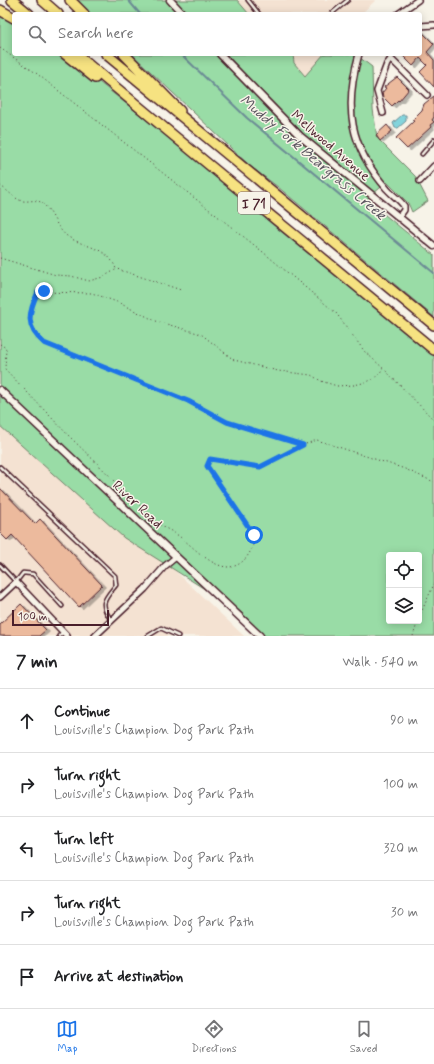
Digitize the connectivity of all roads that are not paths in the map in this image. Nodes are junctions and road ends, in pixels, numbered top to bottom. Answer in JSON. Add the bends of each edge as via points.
{"nodes":[{"id":1,"x":12,"y":0,"type":"edge"},
{"id":2,"x":42,"y":0,"type":"edge"},
{"id":3,"x":70,"y":0,"type":"edge"},
{"id":4,"x":170,"y":0,"type":"edge"},
{"id":5,"x":248,"y":0,"type":"edge"},
{"id":6,"x":348,"y":0,"type":"edge"},
{"id":7,"x":418,"y":0,"type":"edge"},
{"id":8,"x":0,"y":10,"type":"edge"},
{"id":9,"x":27,"y":12,"type":"edge"},
{"id":10,"x":56,"y":12,"type":"edge"},
{"id":11,"x":82,"y":12,"type":"edge"},
{"id":12,"x":181,"y":12,"type":"edge"},
{"id":13,"x":257,"y":12,"type":"edge"},
{"id":14,"x":333,"y":12,"type":"edge"},
{"id":15,"x":402,"y":12,"type":"edge"},
{"id":16,"x":12,"y":17,"type":"edge"},
{"id":17,"x":434,"y":25,"type":"edge"},
{"id":18,"x":422,"y":26,"type":"edge"},
{"id":19,"x":68,"y":56,"type":"edge"},
{"id":20,"x":78,"y":56,"type":"edge"},
{"id":21,"x":108,"y":56,"type":"edge"},
{"id":22,"x":126,"y":56,"type":"edge"},
{"id":23,"x":222,"y":56,"type":"edge"},
{"id":24,"x":359,"y":56,"type":"edge"},
{"id":25,"x":390,"y":56,"type":"edge"},
{"id":26,"x":427,"y":95,"type":"dead end"},
{"id":27,"x":383,"y":113,"type":"dead end"},
{"id":28,"x":192,"y":126,"type":"junction"},
{"id":29,"x":434,"y":140,"type":"edge"},
{"id":30,"x":422,"y":154,"type":"dead end"},
{"id":31,"x":196,"y":156,"type":"junction"},
{"id":32,"x":434,"y":166,"type":"edge"},
{"id":33,"x":420,"y":181,"type":"dead end"},
{"id":34,"x":398,"y":218,"type":"junction"},
{"id":35,"x":433,"y":242,"type":"edge"},
{"id":36,"x":434,"y":325,"type":"edge"},
{"id":37,"x":434,"y":350,"type":"edge"},
{"id":38,"x":0,"y":390,"type":"edge"},
{"id":39,"x":0,"y":467,"type":"edge"},
{"id":40,"x":176,"y":557,"type":"junction"},
{"id":41,"x":0,"y":566,"type":"edge"},
{"id":42,"x":16,"y":582,"type":"junction"},
{"id":43,"x":0,"y":597,"type":"edge"},
{"id":44,"x":62,"y":606,"type":"dead end"},
{"id":45,"x":112,"y":620,"type":"junction"},
{"id":46,"x":63,"y":632,"type":"junction"},
{"id":47,"x":58,"y":636,"type":"edge"},
{"id":48,"x":67,"y":636,"type":"edge"},
{"id":49,"x":95,"y":636,"type":"edge"},
{"id":50,"x":148,"y":636,"type":"edge"},
{"id":51,"x":178,"y":636,"type":"edge"},
{"id":52,"x":260,"y":636,"type":"edge"}],
"edges":[{"from":1,"to":9,"type":"highway"},
{"from":2,"to":10,"type":"highway"},
{"from":3,"to":11,"type":"highway"},
{"from":4,"to":12,"type":"street"},
{"from":5,"to":13,"type":"lane"},
{"from":6,"to":14,"type":"lane"},
{"from":7,"to":15,"type":"street"},
{"from":8,"to":16,"type":"highway"},
{"from":17,"to":18,"type":"street"},
{"from":19,"to":31,"type":"highway"},
{"from":20,"to":31,"type":"highway","number":"I 71"},
{"from":21,"to":28,"type":"highway","number":"I 71"},
{"from":22,"to":28,"type":"highway","via":[[171,100]]},
{"from":23,"to":34,"type":"street","name":"Mellwood Avenue","via":[[300,136]]},
{"from":24,"to":34,"type":"street","via":[[350,101],[352,126],[362,154],[373,172],[404,206]]},
{"from":25,"to":26,"type":"street"},
{"from":25,"to":27,"type":"street","via":[[377,91]]},
{"from":28,"to":36,"type":"highway","number":"I 71"},
{"from":29,"to":30,"type":"lane"},
{"from":31,"to":37,"type":"highway","number":"I 71"},
{"from":32,"to":33,"type":"street"},
{"from":34,"to":35,"type":"street","name":"Mellwood Avenue"},
{"from":38,"to":40,"type":"street","name":"River Road"},
{"from":39,"to":45,"type":"lane","via":[[115,576],[116,584],[103,604],[104,610]]},
{"from":40,"to":45,"type":"street"},
{"from":40,"to":52,"type":"street","name":"River Road"},
{"from":41,"to":42,"type":"lane"},
{"from":42,"to":43,"type":"street"},
{"from":42,"to":44,"type":"lane","via":[[23,574],[33,574]]},
{"from":42,"to":46,"type":"street"},
{"from":45,"to":49,"type":"street"},
{"from":46,"to":47,"type":"lane"},
{"from":46,"to":48,"type":"street"},
{"from":50,"to":51,"type":"lane","via":[[161,628]]}]}
